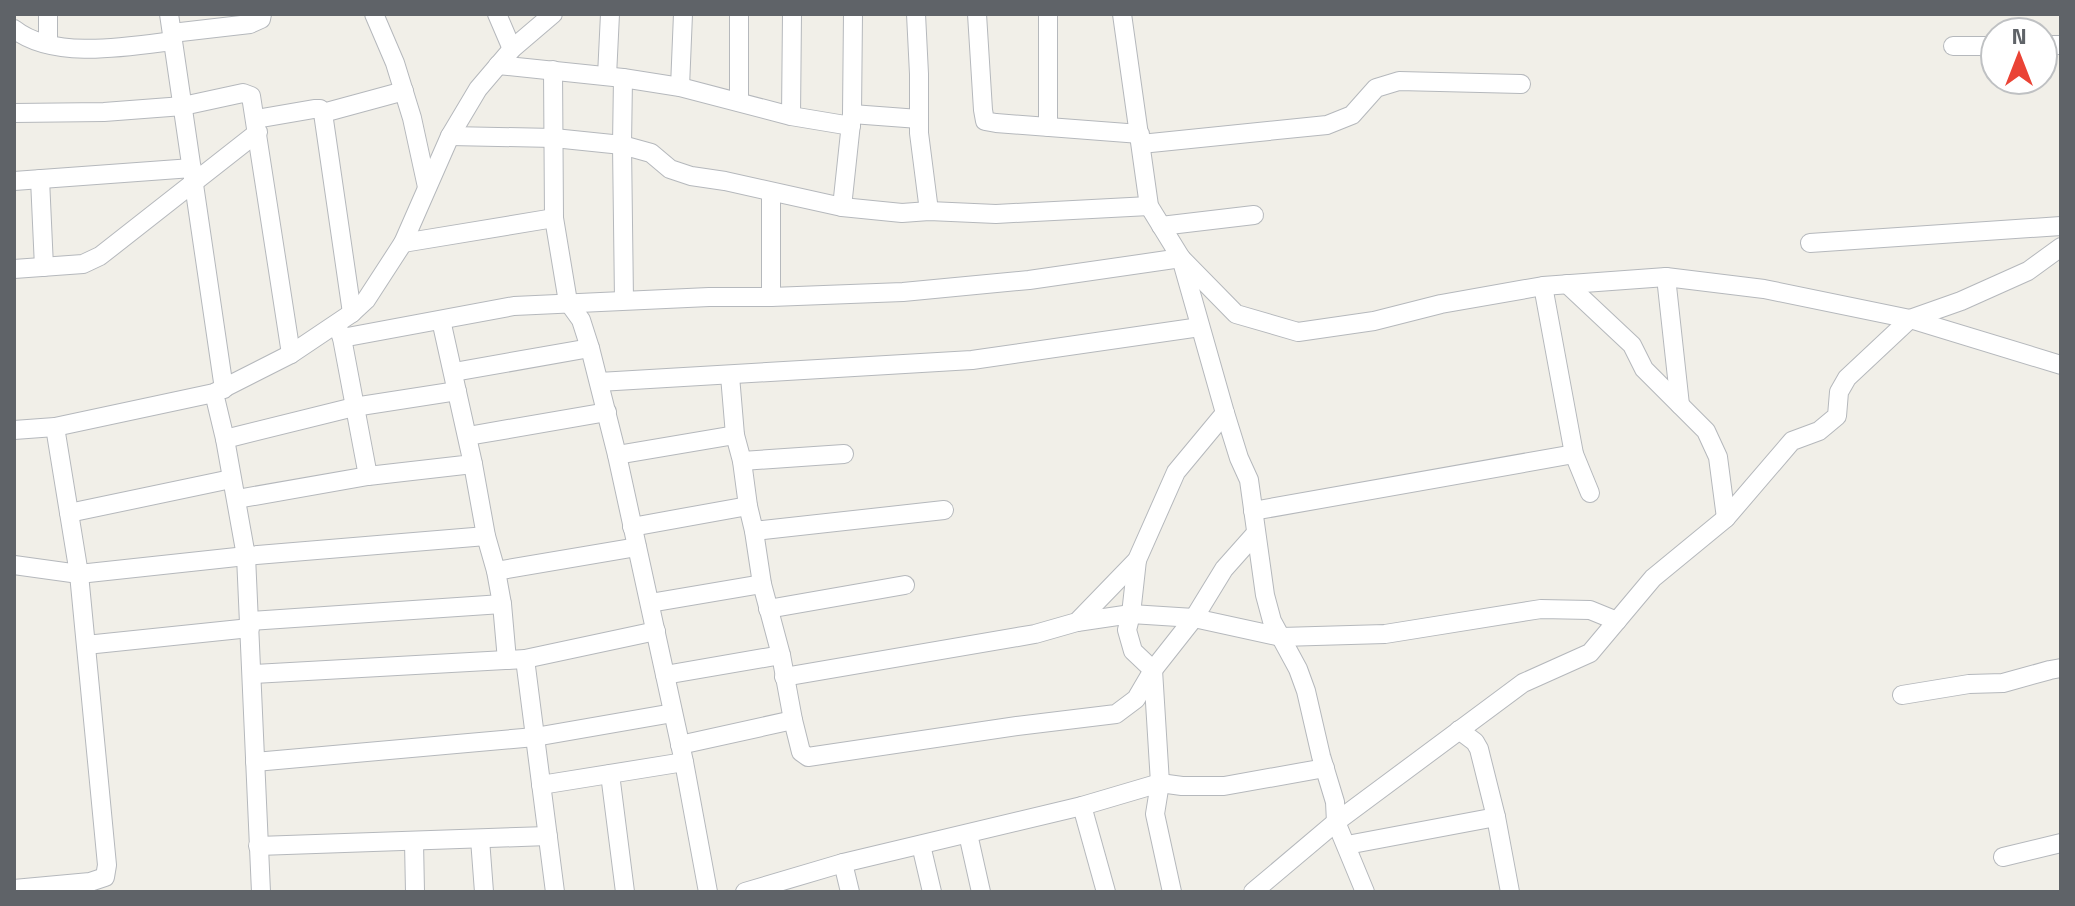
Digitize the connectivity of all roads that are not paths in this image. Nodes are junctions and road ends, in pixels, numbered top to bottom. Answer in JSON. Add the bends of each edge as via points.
{"nodes":[{"id":1,"x":48,"y":14,"type":"edge"},
{"id":2,"x":262,"y":14,"type":"edge"},
{"id":3,"x":374,"y":14,"type":"edge"},
{"id":4,"x":497,"y":14,"type":"edge"},
{"id":5,"x":553,"y":14,"type":"edge"},
{"id":6,"x":610,"y":14,"type":"edge"},
{"id":7,"x":683,"y":14,"type":"edge"},
{"id":8,"x":739,"y":14,"type":"edge"},
{"id":9,"x":792,"y":14,"type":"edge"},
{"id":10,"x":853,"y":14,"type":"edge"},
{"id":11,"x":916,"y":14,"type":"edge"},
{"id":12,"x":977,"y":14,"type":"edge"},
{"id":13,"x":1048,"y":14,"type":"edge"},
{"id":14,"x":1122,"y":14,"type":"edge"},
{"id":15,"x":14,"y":29,"type":"edge"},
{"id":16,"x":171,"y":29,"type":"edge"},
{"id":17,"x":48,"y":44,"type":"junction"},
{"id":18,"x":1953,"y":46,"type":"dead end"},
{"id":19,"x":1979,"y":46,"type":"edge"},
{"id":20,"x":512,"y":49,"type":"junction"},
{"id":21,"x":498,"y":65,"type":"junction"},
{"id":22,"x":553,"y":70,"type":"junction"},
{"id":23,"x":615,"y":77,"type":"junction"},
{"id":24,"x":1521,"y":84,"type":"dead end"},
{"id":25,"x":680,"y":87,"type":"junction"},
{"id":26,"x":404,"y":91,"type":"junction"},
{"id":27,"x":739,"y":102,"type":"junction"},
{"id":28,"x":183,"y":106,"type":"junction"},
{"id":29,"x":14,"y":113,"type":"edge"},
{"id":30,"x":323,"y":113,"type":"junction"},
{"id":31,"x":791,"y":116,"type":"junction"},
{"id":32,"x":919,"y":119,"type":"junction"},
{"id":33,"x":851,"y":120,"type":"junction"},
{"id":34,"x":257,"y":126,"type":"junction"},
{"id":35,"x":1048,"y":127,"type":"junction"},
{"id":36,"x":450,"y":136,"type":"junction"},
{"id":37,"x":554,"y":138,"type":"junction"},
{"id":38,"x":1140,"y":139,"type":"junction"},
{"id":39,"x":622,"y":145,"type":"junction"},
{"id":40,"x":193,"y":175,"type":"junction"},
{"id":41,"x":40,"y":179,"type":"junction"},
{"id":42,"x":14,"y":181,"type":"edge"},
{"id":43,"x":427,"y":187,"type":"junction"},
{"id":44,"x":771,"y":192,"type":"junction"},
{"id":45,"x":1149,"y":206,"type":"junction"},
{"id":46,"x":842,"y":207,"type":"junction"},
{"id":47,"x":929,"y":211,"type":"junction"},
{"id":48,"x":1254,"y":215,"type":"dead end"},
{"id":49,"x":554,"y":218,"type":"junction"},
{"id":50,"x":1161,"y":226,"type":"junction"},
{"id":51,"x":2061,"y":226,"type":"edge"},
{"id":52,"x":403,"y":243,"type":"junction"},
{"id":53,"x":1810,"y":243,"type":"dead end"},
{"id":54,"x":2061,"y":247,"type":"edge"},
{"id":55,"x":1181,"y":258,"type":"junction"},
{"id":56,"x":44,"y":267,"type":"junction"},
{"id":57,"x":14,"y":269,"type":"edge"},
{"id":58,"x":1666,"y":277,"type":"junction"},
{"id":59,"x":1567,"y":284,"type":"junction"},
{"id":60,"x":1543,"y":286,"type":"junction"},
{"id":61,"x":771,"y":297,"type":"junction"},
{"id":62,"x":624,"y":300,"type":"junction"},
{"id":63,"x":568,"y":302,"type":"junction"},
{"id":64,"x":352,"y":313,"type":"junction"},
{"id":65,"x":1910,"y":319,"type":"junction"},
{"id":66,"x":441,"y":320,"type":"junction"},
{"id":67,"x":1200,"y":327,"type":"junction"},
{"id":68,"x":339,"y":332,"type":"junction"},
{"id":69,"x":590,"y":348,"type":"junction"},
{"id":70,"x":291,"y":354,"type":"junction"},
{"id":71,"x":2061,"y":365,"type":"edge"},
{"id":72,"x":454,"y":372,"type":"junction"},
{"id":73,"x":730,"y":376,"type":"junction"},
{"id":74,"x":599,"y":382,"type":"junction"},
{"id":75,"x":219,"y":391,"type":"junction"},
{"id":76,"x":457,"y":391,"type":"junction"},
{"id":77,"x":1680,"y":405,"type":"junction"},
{"id":78,"x":354,"y":407,"type":"junction"},
{"id":79,"x":607,"y":412,"type":"junction"},
{"id":80,"x":1225,"y":413,"type":"junction"},
{"id":81,"x":55,"y":427,"type":"junction"},
{"id":82,"x":14,"y":430,"type":"edge"},
{"id":83,"x":735,"y":435,"type":"junction"},
{"id":84,"x":468,"y":436,"type":"junction"},
{"id":85,"x":225,"y":439,"type":"junction"},
{"id":86,"x":844,"y":454,"type":"dead end"},
{"id":87,"x":1574,"y":454,"type":"junction"},
{"id":88,"x":617,"y":455,"type":"junction"},
{"id":89,"x":742,"y":461,"type":"junction"},
{"id":90,"x":473,"y":464,"type":"junction"},
{"id":91,"x":368,"y":476,"type":"junction"},
{"id":92,"x":231,"y":479,"type":"junction"},
{"id":93,"x":1590,"y":493,"type":"dead end"},
{"id":94,"x":237,"y":499,"type":"junction"},
{"id":95,"x":748,"y":506,"type":"junction"},
{"id":96,"x":944,"y":510,"type":"dead end"},
{"id":97,"x":1253,"y":511,"type":"junction"},
{"id":98,"x":69,"y":513,"type":"junction"},
{"id":99,"x":1726,"y":518,"type":"junction"},
{"id":100,"x":632,"y":527,"type":"junction"},
{"id":101,"x":754,"y":531,"type":"junction"},
{"id":102,"x":1256,"y":533,"type":"junction"},
{"id":103,"x":486,"y":536,"type":"junction"},
{"id":104,"x":637,"y":547,"type":"junction"},
{"id":105,"x":246,"y":556,"type":"junction"},
{"id":106,"x":1137,"y":560,"type":"junction"},
{"id":107,"x":14,"y":565,"type":"edge"},
{"id":108,"x":496,"y":571,"type":"junction"},
{"id":109,"x":79,"y":574,"type":"junction"},
{"id":110,"x":762,"y":584,"type":"junction"},
{"id":111,"x":905,"y":585,"type":"dead end"},
{"id":112,"x":650,"y":603,"type":"junction"},
{"id":113,"x":502,"y":604,"type":"junction"},
{"id":114,"x":768,"y":609,"type":"junction"},
{"id":115,"x":1131,"y":614,"type":"junction"},
{"id":116,"x":1194,"y":618,"type":"junction"},
{"id":117,"x":1617,"y":621,"type":"junction"},
{"id":118,"x":1077,"y":622,"type":"junction"},
{"id":119,"x":250,"y":625,"type":"junction"},
{"id":120,"x":656,"y":631,"type":"junction"},
{"id":121,"x":1281,"y":637,"type":"junction"},
{"id":122,"x":86,"y":645,"type":"junction"},
{"id":123,"x":781,"y":655,"type":"junction"},
{"id":124,"x":516,"y":660,"type":"junction"},
{"id":125,"x":2061,"y":668,"type":"edge"},
{"id":126,"x":1153,"y":670,"type":"junction"},
{"id":127,"x":253,"y":674,"type":"junction"},
{"id":128,"x":665,"y":675,"type":"junction"},
{"id":129,"x":784,"y":677,"type":"junction"},
{"id":130,"x":1902,"y":695,"type":"dead end"},
{"id":131,"x":673,"y":713,"type":"junction"},
{"id":132,"x":793,"y":720,"type":"junction"},
{"id":133,"x":1459,"y":730,"type":"junction"},
{"id":134,"x":535,"y":737,"type":"junction"},
{"id":135,"x":682,"y":754,"type":"junction"},
{"id":136,"x":255,"y":762,"type":"junction"},
{"id":137,"x":1325,"y":768,"type":"junction"},
{"id":138,"x":610,"y":774,"type":"junction"},
{"id":139,"x":1160,"y":783,"type":"junction"},
{"id":140,"x":541,"y":785,"type":"junction"},
{"id":141,"x":1082,"y":806,"type":"junction"},
{"id":142,"x":1496,"y":817,"type":"junction"},
{"id":143,"x":1336,"y":822,"type":"junction"},
{"id":144,"x":968,"y":834,"type":"junction"},
{"id":145,"x":548,"y":836,"type":"junction"},
{"id":146,"x":480,"y":839,"type":"junction"},
{"id":147,"x":414,"y":842,"type":"junction"},
{"id":148,"x":2061,"y":843,"type":"edge"},
{"id":149,"x":921,"y":845,"type":"junction"},
{"id":150,"x":1347,"y":845,"type":"junction"},
{"id":151,"x":258,"y":846,"type":"junction"},
{"id":152,"x":2003,"y":857,"type":"dead end"},
{"id":153,"x":843,"y":863,"type":"junction"},
{"id":154,"x":787,"y":886,"type":"edge"},
{"id":155,"x":14,"y":889,"type":"edge"},
{"id":156,"x":261,"y":892,"type":"edge"},
{"id":157,"x":415,"y":892,"type":"edge"},
{"id":158,"x":484,"y":892,"type":"edge"},
{"id":159,"x":555,"y":892,"type":"edge"},
{"id":160,"x":625,"y":892,"type":"edge"},
{"id":161,"x":708,"y":892,"type":"edge"},
{"id":162,"x":745,"y":892,"type":"edge"},
{"id":163,"x":850,"y":892,"type":"edge"},
{"id":164,"x":932,"y":892,"type":"edge"},
{"id":165,"x":981,"y":892,"type":"edge"},
{"id":166,"x":1106,"y":892,"type":"edge"},
{"id":167,"x":1172,"y":892,"type":"edge"},
{"id":168,"x":1253,"y":892,"type":"edge"},
{"id":169,"x":1365,"y":892,"type":"edge"},
{"id":170,"x":1510,"y":892,"type":"edge"}],
"edges":[{"from":1,"to":17,"type":"street"},
{"from":2,"to":16,"type":"street","via":[[250,24]]},
{"from":3,"to":26,"type":"street"},
{"from":4,"to":20,"type":"street"},
{"from":5,"to":20,"type":"street"},
{"from":6,"to":23,"type":"street"},
{"from":7,"to":25,"type":"street"},
{"from":8,"to":27,"type":"street"},
{"from":9,"to":31,"type":"street"},
{"from":10,"to":33,"type":"street"},
{"from":11,"to":32,"type":"street"},
{"from":12,"to":35,"type":"street","via":[[985,121]]},
{"from":13,"to":35,"type":"street"},
{"from":14,"to":38,"type":"street"},
{"from":15,"to":17,"type":"street"},
{"from":16,"to":17,"type":"street","via":[[124,48]]},
{"from":16,"to":28,"type":"street"},
{"from":18,"to":19,"type":"street"},
{"from":20,"to":21,"type":"street"},
{"from":21,"to":22,"type":"street"},
{"from":21,"to":36,"type":"street"},
{"from":22,"to":23,"type":"street"},
{"from":22,"to":37,"type":"street"},
{"from":23,"to":25,"type":"street"},
{"from":23,"to":39,"type":"street"},
{"from":24,"to":38,"type":"street","via":[[1399,81],[1376,88],[1352,115],[1327,125]]},
{"from":25,"to":27,"type":"street"},
{"from":26,"to":30,"type":"street"},
{"from":26,"to":43,"type":"street"},
{"from":27,"to":31,"type":"street"},
{"from":28,"to":29,"type":"street"},
{"from":28,"to":34,"type":"street","via":[[243,93],[251,96]]},
{"from":28,"to":40,"type":"street"},
{"from":30,"to":34,"type":"street","via":[[314,109]]},
{"from":30,"to":64,"type":"street"},
{"from":31,"to":33,"type":"street"},
{"from":32,"to":33,"type":"street"},
{"from":32,"to":47,"type":"street"},
{"from":33,"to":46,"type":"street"},
{"from":34,"to":40,"type":"street"},
{"from":34,"to":70,"type":"street"},
{"from":35,"to":38,"type":"street"},
{"from":36,"to":37,"type":"street"},
{"from":36,"to":43,"type":"street"},
{"from":37,"to":39,"type":"street"},
{"from":37,"to":49,"type":"street"},
{"from":38,"to":45,"type":"street"},
{"from":39,"to":44,"type":"street","via":[[651,153],[670,169],[691,176]]},
{"from":39,"to":62,"type":"street"},
{"from":40,"to":41,"type":"street"},
{"from":40,"to":56,"type":"street","via":[[100,256],[83,264]]},
{"from":40,"to":75,"type":"street"},
{"from":41,"to":42,"type":"street"},
{"from":41,"to":56,"type":"street"},
{"from":43,"to":52,"type":"street"},
{"from":44,"to":46,"type":"street"},
{"from":44,"to":61,"type":"street"},
{"from":45,"to":47,"type":"street","via":[[996,214]]},
{"from":45,"to":50,"type":"street"},
{"from":46,"to":47,"type":"street"},
{"from":48,"to":50,"type":"street"},
{"from":49,"to":52,"type":"street"},
{"from":49,"to":63,"type":"street"},
{"from":50,"to":55,"type":"street"},
{"from":51,"to":53,"type":"street"},
{"from":52,"to":64,"type":"street"},
{"from":54,"to":65,"type":"street","via":[[2028,271]]},
{"from":55,"to":60,"type":"street","via":[[1236,314],[1298,332]]},
{"from":55,"to":61,"type":"street","via":[[918,291]]},
{"from":55,"to":67,"type":"street"},
{"from":56,"to":57,"type":"street"},
{"from":58,"to":59,"type":"street"},
{"from":58,"to":65,"type":"street","via":[[1764,289]]},
{"from":58,"to":77,"type":"street"},
{"from":59,"to":60,"type":"street"},
{"from":59,"to":77,"type":"street","via":[[1632,345],[1644,369]]},
{"from":60,"to":87,"type":"street"},
{"from":61,"to":62,"type":"street"},
{"from":62,"to":63,"type":"street"},
{"from":63,"to":66,"type":"street"},
{"from":63,"to":69,"type":"street"},
{"from":64,"to":68,"type":"street"},
{"from":65,"to":71,"type":"street"},
{"from":65,"to":99,"type":"street","via":[[1847,378],[1839,392],[1837,416],[1819,431],[1792,441]]},
{"from":66,"to":68,"type":"street"},
{"from":66,"to":72,"type":"street"},
{"from":67,"to":73,"type":"street","via":[[972,360]]},
{"from":67,"to":80,"type":"street"},
{"from":68,"to":70,"type":"street"},
{"from":68,"to":78,"type":"street"},
{"from":69,"to":72,"type":"street"},
{"from":69,"to":74,"type":"street"},
{"from":70,"to":75,"type":"street"},
{"from":72,"to":76,"type":"street"},
{"from":73,"to":74,"type":"street"},
{"from":73,"to":83,"type":"street"},
{"from":74,"to":79,"type":"street"},
{"from":75,"to":81,"type":"street"},
{"from":75,"to":85,"type":"street"},
{"from":76,"to":78,"type":"street"},
{"from":76,"to":84,"type":"street"},
{"from":77,"to":99,"type":"street","via":[[1706,431],[1718,457]]},
{"from":78,"to":85,"type":"street"},
{"from":78,"to":91,"type":"street"},
{"from":79,"to":84,"type":"street"},
{"from":79,"to":88,"type":"street"},
{"from":80,"to":97,"type":"street","via":[[1249,480]]},
{"from":80,"to":106,"type":"street","via":[[1176,472]]},
{"from":81,"to":82,"type":"street"},
{"from":81,"to":98,"type":"street"},
{"from":83,"to":88,"type":"street"},
{"from":83,"to":89,"type":"street"},
{"from":84,"to":90,"type":"street"},
{"from":85,"to":92,"type":"street"},
{"from":86,"to":89,"type":"street"},
{"from":87,"to":93,"type":"street"},
{"from":87,"to":97,"type":"street"},
{"from":88,"to":100,"type":"street"},
{"from":89,"to":95,"type":"street"},
{"from":90,"to":91,"type":"street"},
{"from":90,"to":103,"type":"street"},
{"from":91,"to":94,"type":"street"},
{"from":92,"to":94,"type":"street"},
{"from":92,"to":98,"type":"street"},
{"from":94,"to":105,"type":"street"},
{"from":95,"to":100,"type":"street"},
{"from":95,"to":101,"type":"street"},
{"from":96,"to":101,"type":"street"},
{"from":97,"to":102,"type":"street"},
{"from":98,"to":109,"type":"street"},
{"from":99,"to":117,"type":"street","via":[[1653,578]]},
{"from":100,"to":104,"type":"street"},
{"from":101,"to":110,"type":"street"},
{"from":102,"to":116,"type":"street","via":[[1224,569]]},
{"from":102,"to":121,"type":"street","via":[[1265,595]]},
{"from":103,"to":105,"type":"street"},
{"from":103,"to":108,"type":"street"},
{"from":104,"to":108,"type":"street"},
{"from":104,"to":112,"type":"street"},
{"from":105,"to":109,"type":"street"},
{"from":105,"to":119,"type":"street"},
{"from":106,"to":115,"type":"street"},
{"from":106,"to":118,"type":"street"},
{"from":107,"to":109,"type":"street"},
{"from":108,"to":113,"type":"street"},
{"from":109,"to":122,"type":"street"},
{"from":110,"to":112,"type":"street"},
{"from":110,"to":114,"type":"street"},
{"from":111,"to":114,"type":"street"},
{"from":112,"to":120,"type":"street"},
{"from":113,"to":119,"type":"street"},
{"from":113,"to":124,"type":"street"},
{"from":114,"to":123,"type":"street"},
{"from":115,"to":116,"type":"street"},
{"from":115,"to":118,"type":"street"},
{"from":115,"to":126,"type":"street","via":[[1127,630],[1133,651]]},
{"from":116,"to":121,"type":"street"},
{"from":116,"to":126,"type":"street"},
{"from":117,"to":121,"type":"street","via":[[1590,610],[1541,609],[1385,634]]},
{"from":117,"to":133,"type":"street","via":[[1590,653],[1523,683]]},
{"from":118,"to":129,"type":"street","via":[[1035,634]]},
{"from":119,"to":122,"type":"street"},
{"from":119,"to":127,"type":"street"},
{"from":120,"to":124,"type":"street"},
{"from":120,"to":128,"type":"street"},
{"from":121,"to":137,"type":"street","via":[[1309,699]]},
{"from":122,"to":155,"type":"street","via":[[105,877]]},
{"from":123,"to":128,"type":"street"},
{"from":123,"to":129,"type":"street"},
{"from":124,"to":127,"type":"street"},
{"from":124,"to":134,"type":"street"},
{"from":125,"to":130,"type":"street","via":[[2003,683]]},
{"from":126,"to":132,"type":"street","via":[[1136,699],[1116,714],[821,757],[801,752]]},
{"from":126,"to":139,"type":"street"},
{"from":127,"to":136,"type":"street"},
{"from":128,"to":131,"type":"street"},
{"from":129,"to":132,"type":"street"},
{"from":131,"to":134,"type":"street"},
{"from":131,"to":135,"type":"street"},
{"from":132,"to":135,"type":"street"},
{"from":133,"to":142,"type":"street","via":[[1479,749]]},
{"from":133,"to":143,"type":"street"},
{"from":134,"to":136,"type":"street"},
{"from":134,"to":140,"type":"street"},
{"from":135,"to":138,"type":"street"},
{"from":135,"to":161,"type":"street"},
{"from":136,"to":151,"type":"street"},
{"from":137,"to":139,"type":"street","via":[[1224,786]]},
{"from":137,"to":143,"type":"street"},
{"from":138,"to":140,"type":"street"},
{"from":138,"to":160,"type":"street"},
{"from":139,"to":141,"type":"street"},
{"from":139,"to":167,"type":"street","via":[[1155,814]]},
{"from":140,"to":145,"type":"street"},
{"from":141,"to":144,"type":"street"},
{"from":141,"to":166,"type":"street"},
{"from":142,"to":150,"type":"street"},
{"from":142,"to":170,"type":"street"},
{"from":143,"to":150,"type":"street"},
{"from":143,"to":168,"type":"street"},
{"from":144,"to":149,"type":"street"},
{"from":144,"to":165,"type":"street"},
{"from":145,"to":146,"type":"street"},
{"from":145,"to":159,"type":"street"},
{"from":146,"to":147,"type":"street"},
{"from":146,"to":158,"type":"street"},
{"from":147,"to":151,"type":"street"},
{"from":147,"to":157,"type":"street"},
{"from":148,"to":152,"type":"street"},
{"from":149,"to":153,"type":"street"},
{"from":149,"to":164,"type":"street"},
{"from":150,"to":169,"type":"street"},
{"from":151,"to":156,"type":"street"},
{"from":153,"to":154,"type":"street"},
{"from":153,"to":163,"type":"street"},
{"from":154,"to":162,"type":"street"}]}
